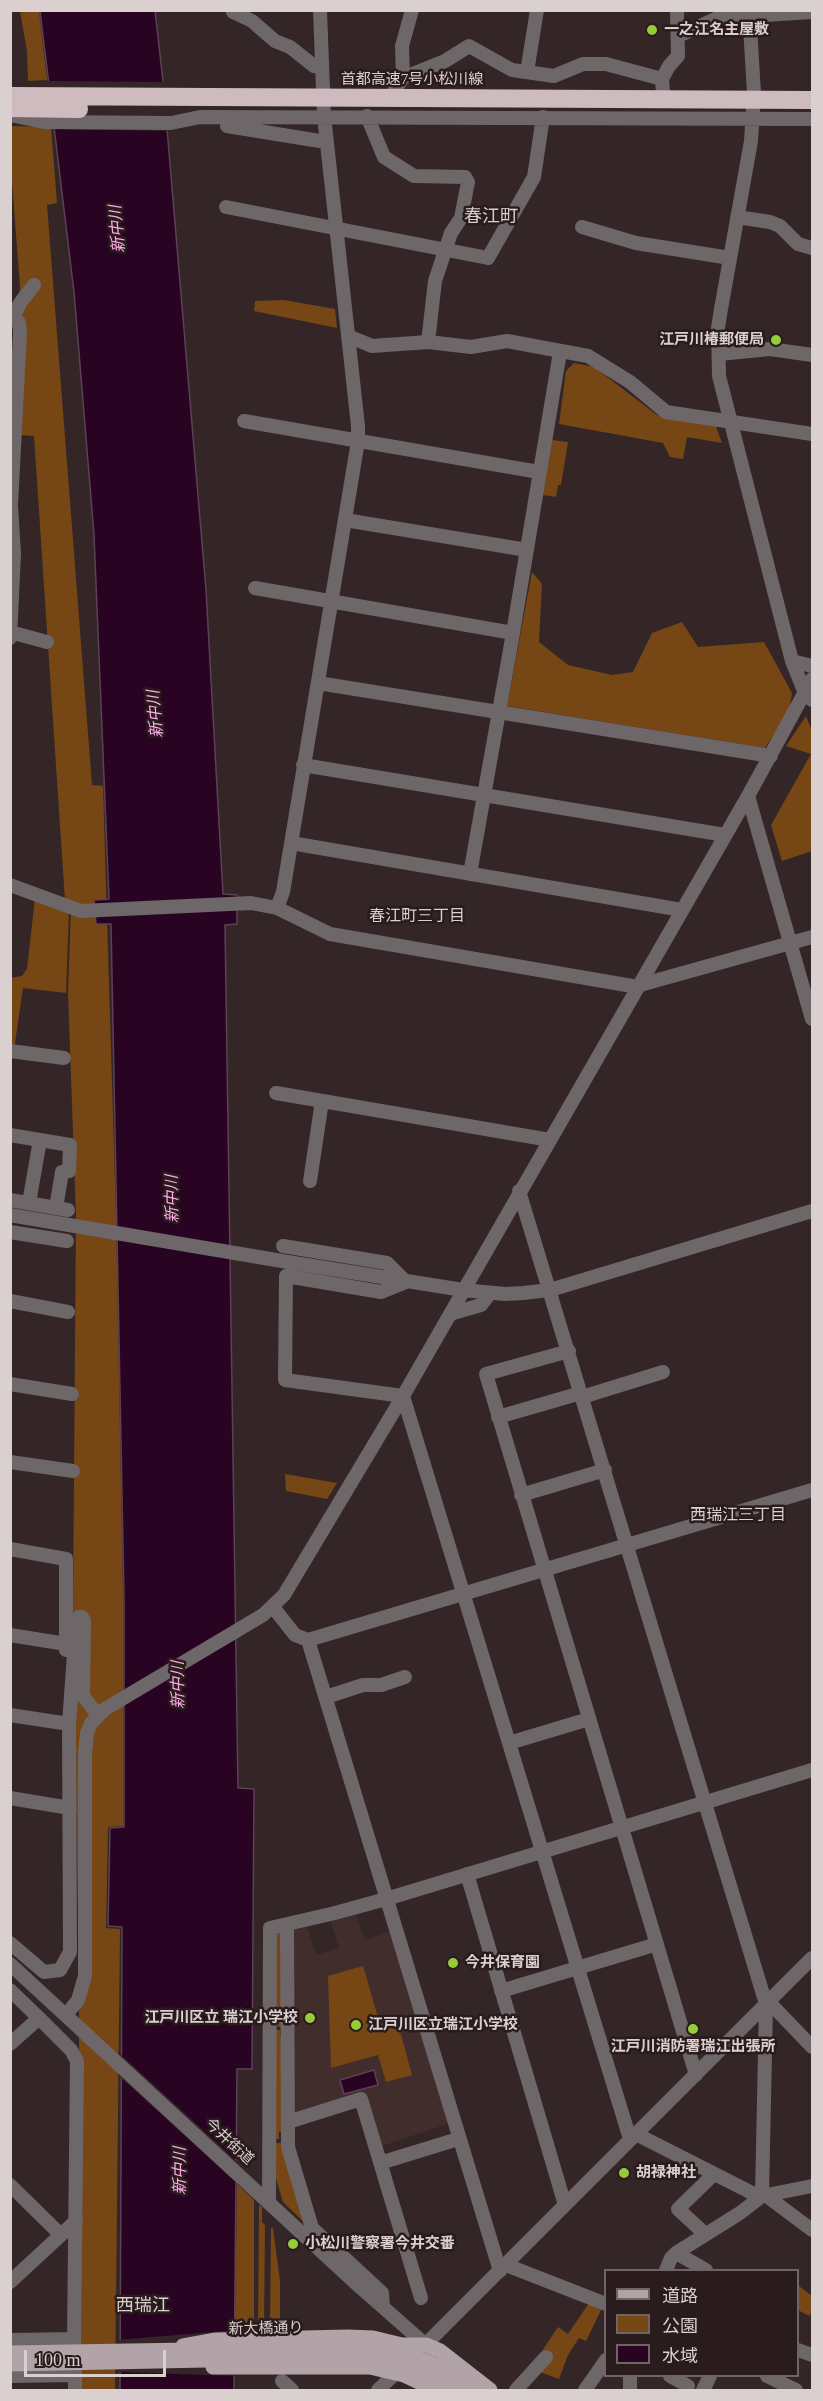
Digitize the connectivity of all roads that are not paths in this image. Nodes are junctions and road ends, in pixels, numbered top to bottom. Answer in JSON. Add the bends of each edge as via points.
{"nodes":[{"id":1,"x":320,"y":10,"type":"edge"},
{"id":2,"x":412,"y":10,"type":"edge"},
{"id":3,"x":537,"y":10,"type":"edge"},
{"id":4,"x":677,"y":10,"type":"edge"},
{"id":5,"x":238,"y":12,"type":"edge"},
{"id":6,"x":813,"y":12,"type":"edge"},
{"id":7,"x":749,"y":13,"type":"edge"},
{"id":8,"x":683,"y":34,"type":"junction"},
{"id":9,"x":321,"y":68,"type":"junction"},
{"id":10,"x":527,"y":72,"type":"junction"},
{"id":11,"x":403,"y":78,"type":"junction"},
{"id":12,"x":662,"y":86,"type":"junction"},
{"id":13,"x":10,"y":90,"type":"edge"},
{"id":14,"x":198,"y":90,"type":"junction"},
{"id":15,"x":322,"y":90,"type":"junction"},
{"id":16,"x":394,"y":91,"type":"junction"},
{"id":17,"x":754,"y":93,"type":"junction"},
{"id":18,"x":813,"y":93,"type":"edge"},
{"id":19,"x":10,"y":96,"type":"edge"},
{"id":20,"x":813,"y":100,"type":"edge"},
{"id":21,"x":813,"y":111,"type":"edge"},
{"id":22,"x":12,"y":113,"type":"edge"},
{"id":23,"x":324,"y":116,"type":"junction"},
{"id":24,"x":367,"y":116,"type":"junction"},
{"id":25,"x":200,"y":117,"type":"junction"},
{"id":26,"x":543,"y":117,"type":"junction"},
{"id":27,"x":753,"y":118,"type":"junction"},
{"id":28,"x":813,"y":118,"type":"edge"},
{"id":29,"x":227,"y":126,"type":"dead end"},
{"id":30,"x":326,"y":142,"type":"junction"},
{"id":31,"x":226,"y":207,"type":"dead end"},
{"id":32,"x":737,"y":217,"type":"junction"},
{"id":33,"x":582,"y":226,"type":"dead end"},
{"id":34,"x":336,"y":227,"type":"junction"},
{"id":35,"x":813,"y":248,"type":"edge"},
{"id":36,"x":446,"y":249,"type":"junction"},
{"id":37,"x":730,"y":258,"type":"junction"},
{"id":38,"x":34,"y":285,"type":"dead end"},
{"id":39,"x":12,"y":316,"type":"edge"},
{"id":40,"x":348,"y":336,"type":"junction"},
{"id":41,"x":428,"y":342,"type":"junction"},
{"id":42,"x":560,"y":352,"type":"junction"},
{"id":43,"x":718,"y":354,"type":"junction"},
{"id":44,"x":813,"y":355,"type":"edge"},
{"id":45,"x":244,"y":421,"type":"dead end"},
{"id":46,"x":732,"y":421,"type":"junction"},
{"id":47,"x":813,"y":434,"type":"edge"},
{"id":48,"x":358,"y":441,"type":"junction"},
{"id":49,"x":539,"y":472,"type":"junction"},
{"id":50,"x":11,"y":505,"type":"edge"},
{"id":51,"x":345,"y":520,"type":"junction"},
{"id":52,"x":527,"y":549,"type":"junction"},
{"id":53,"x":12,"y":553,"type":"edge"},
{"id":54,"x":255,"y":588,"type":"dead end"},
{"id":55,"x":331,"y":602,"type":"junction"},
{"id":56,"x":513,"y":633,"type":"junction"},
{"id":57,"x":11,"y":634,"type":"edge"},
{"id":58,"x":47,"y":642,"type":"dead end"},
{"id":59,"x":792,"y":661,"type":"junction"},
{"id":60,"x":813,"y":666,"type":"edge"},
{"id":61,"x":813,"y":680,"type":"edge"},
{"id":62,"x":318,"y":683,"type":"junction"},
{"id":63,"x":809,"y":696,"type":"edge"},
{"id":64,"x":499,"y":712,"type":"junction"},
{"id":65,"x":771,"y":756,"type":"junction"},
{"id":66,"x":303,"y":765,"type":"junction"},
{"id":67,"x":484,"y":795,"type":"junction"},
{"id":68,"x":748,"y":796,"type":"junction"},
{"id":69,"x":725,"y":834,"type":"junction"},
{"id":70,"x":291,"y":843,"type":"junction"},
{"id":71,"x":470,"y":874,"type":"junction"},
{"id":72,"x":10,"y":885,"type":"edge"},
{"id":73,"x":277,"y":908,"type":"junction"},
{"id":74,"x":682,"y":910,"type":"junction"},
{"id":75,"x":813,"y":937,"type":"edge"},
{"id":76,"x":790,"y":944,"type":"junction"},
{"id":77,"x":639,"y":986,"type":"junction"},
{"id":78,"x":813,"y":1019,"type":"edge"},
{"id":79,"x":10,"y":1051,"type":"edge"},
{"id":80,"x":64,"y":1058,"type":"dead end"},
{"id":81,"x":276,"y":1093,"type":"dead end"},
{"id":82,"x":322,"y":1101,"type":"junction"},
{"id":83,"x":10,"y":1135,"type":"edge"},
{"id":84,"x":40,"y":1140,"type":"junction"},
{"id":85,"x":550,"y":1140,"type":"junction"},
{"id":86,"x":310,"y":1181,"type":"dead end"},
{"id":87,"x":519,"y":1191,"type":"junction"},
{"id":88,"x":10,"y":1200,"type":"edge"},
{"id":89,"x":29,"y":1203,"type":"junction"},
{"id":90,"x":813,"y":1211,"type":"edge"},
{"id":91,"x":10,"y":1215,"type":"edge"},
{"id":92,"x":10,"y":1232,"type":"edge"},
{"id":93,"x":67,"y":1240,"type":"dead end"},
{"id":94,"x":283,"y":1246,"type":"dead end"},
{"id":95,"x":406,"y":1282,"type":"junction"},
{"id":96,"x":464,"y":1290,"type":"junction"},
{"id":97,"x":550,"y":1290,"type":"junction"},
{"id":98,"x":490,"y":1293,"type":"junction"},
{"id":99,"x":10,"y":1301,"type":"edge"},
{"id":100,"x":68,"y":1312,"type":"dead end"},
{"id":101,"x":450,"y":1314,"type":"junction"},
{"id":102,"x":569,"y":1351,"type":"junction"},
{"id":103,"x":663,"y":1372,"type":"dead end"},
{"id":104,"x":10,"y":1384,"type":"edge"},
{"id":105,"x":72,"y":1394,"type":"dead end"},
{"id":106,"x":582,"y":1395,"type":"junction"},
{"id":107,"x":403,"y":1396,"type":"junction"},
{"id":108,"x":498,"y":1417,"type":"junction"},
{"id":109,"x":10,"y":1462,"type":"edge"},
{"id":110,"x":605,"y":1470,"type":"junction"},
{"id":111,"x":73,"y":1471,"type":"dead end"},
{"id":112,"x":813,"y":1490,"type":"edge"},
{"id":113,"x":521,"y":1495,"type":"junction"},
{"id":114,"x":627,"y":1544,"type":"junction"},
{"id":115,"x":10,"y":1549,"type":"edge"},
{"id":116,"x":543,"y":1569,"type":"junction"},
{"id":117,"x":463,"y":1593,"type":"junction"},
{"id":118,"x":268,"y":1611,"type":"junction"},
{"id":119,"x":10,"y":1635,"type":"edge"},
{"id":120,"x":308,"y":1640,"type":"junction"},
{"id":121,"x":66,"y":1644,"type":"junction"},
{"id":122,"x":405,"y":1677,"type":"dead end"},
{"id":123,"x":326,"y":1697,"type":"junction"},
{"id":124,"x":101,"y":1712,"type":"junction"},
{"id":125,"x":10,"y":1715,"type":"edge"},
{"id":126,"x":589,"y":1719,"type":"junction"},
{"id":127,"x":69,"y":1724,"type":"junction"},
{"id":128,"x":509,"y":1743,"type":"junction"},
{"id":129,"x":813,"y":1770,"type":"edge"},
{"id":130,"x":10,"y":1798,"type":"edge"},
{"id":131,"x":705,"y":1802,"type":"junction"},
{"id":132,"x":70,"y":1808,"type":"junction"},
{"id":133,"x":621,"y":1827,"type":"junction"},
{"id":134,"x":542,"y":1851,"type":"junction"},
{"id":135,"x":467,"y":1874,"type":"junction"},
{"id":136,"x":386,"y":1899,"type":"junction"},
{"id":137,"x":287,"y":1925,"type":"junction"},
{"id":138,"x":10,"y":1943,"type":"edge"},
{"id":139,"x":657,"y":1944,"type":"junction"},
{"id":140,"x":813,"y":1958,"type":"edge"},
{"id":141,"x":10,"y":1964,"type":"edge"},
{"id":142,"x":578,"y":1968,"type":"junction"},
{"id":143,"x":10,"y":1990,"type":"edge"},
{"id":144,"x":501,"y":1991,"type":"junction"},
{"id":145,"x":767,"y":2002,"type":"junction"},
{"id":146,"x":66,"y":2015,"type":"junction"},
{"id":147,"x":39,"y":2018,"type":"junction"},
{"id":148,"x":10,"y":2044,"type":"edge"},
{"id":149,"x":813,"y":2047,"type":"edge"},
{"id":150,"x":696,"y":2075,"type":"junction"},
{"id":151,"x":288,"y":2122,"type":"junction"},
{"id":152,"x":633,"y":2136,"type":"junction"},
{"id":153,"x":458,"y":2139,"type":"junction"},
{"id":154,"x":380,"y":2163,"type":"junction"},
{"id":155,"x":714,"y":2174,"type":"junction"},
{"id":156,"x":10,"y":2185,"type":"edge"},
{"id":157,"x":813,"y":2186,"type":"edge"},
{"id":158,"x":762,"y":2196,"type":"junction"},
{"id":159,"x":668,"y":2198,"type":"dead end"},
{"id":160,"x":269,"y":2202,"type":"junction"},
{"id":161,"x":565,"y":2205,"type":"junction"},
{"id":162,"x":678,"y":2209,"type":"junction"},
{"id":163,"x":76,"y":2221,"type":"junction"},
{"id":164,"x":813,"y":2230,"type":"edge"},
{"id":165,"x":705,"y":2234,"type":"junction"},
{"id":166,"x":61,"y":2235,"type":"junction"},
{"id":167,"x":676,"y":2253,"type":"junction"},
{"id":168,"x":503,"y":2268,"type":"junction"},
{"id":169,"x":667,"y":2269,"type":"edge"},
{"id":170,"x":703,"y":2269,"type":"edge"},
{"id":171,"x":10,"y":2282,"type":"edge"},
{"id":172,"x":421,"y":2298,"type":"dead end"},
{"id":173,"x":604,"y":2303,"type":"edge"},
{"id":174,"x":383,"y":2307,"type":"junction"},
{"id":175,"x":74,"y":2339,"type":"junction"},
{"id":176,"x":10,"y":2340,"type":"edge"},
{"id":177,"x":426,"y":2345,"type":"junction"},
{"id":178,"x":10,"y":2353,"type":"edge"},
{"id":179,"x":163,"y":2355,"type":"junction"},
{"id":180,"x":546,"y":2357,"type":"dead end"},
{"id":181,"x":604,"y":2363,"type":"edge"},
{"id":182,"x":10,"y":2364,"type":"edge"},
{"id":183,"x":397,"y":2373,"type":"junction"},
{"id":184,"x":75,"y":2375,"type":"junction"},
{"id":185,"x":10,"y":2376,"type":"edge"},
{"id":186,"x":672,"y":2377,"type":"edge"},
{"id":187,"x":710,"y":2377,"type":"edge"},
{"id":188,"x":769,"y":2377,"type":"edge"},
{"id":189,"x":688,"y":2385,"type":"dead end"},
{"id":190,"x":75,"y":2391,"type":"edge"},
{"id":191,"x":378,"y":2391,"type":"edge"},
{"id":192,"x":436,"y":2391,"type":"edge"},
{"id":193,"x":457,"y":2391,"type":"edge"},
{"id":194,"x":477,"y":2391,"type":"edge"},
{"id":195,"x":490,"y":2391,"type":"edge"},
{"id":196,"x":516,"y":2391,"type":"edge"},
{"id":197,"x":585,"y":2391,"type":"edge"},
{"id":198,"x":703,"y":2391,"type":"edge"},
{"id":199,"x":796,"y":2391,"type":"edge"}],
"edges":[{"from":1,"to":9,"type":"street"},
{"from":2,"to":11,"type":"street","via":[[402,46]]},
{"from":3,"to":10,"type":"street"},
{"from":4,"to":8,"type":"street"},
{"from":5,"to":9,"type":"street","via":[[274,41],[290,46]]},
{"from":6,"to":7,"type":"street"},
{"from":7,"to":8,"type":"street","via":[[717,18]]},
{"from":7,"to":17,"type":"street"},
{"from":8,"to":12,"type":"street","via":[[683,50],[669,66]]},
{"from":9,"to":15,"type":"street"},
{"from":10,"to":11,"type":"street","via":[[512,70],[469,46],[445,61]]},
{"from":10,"to":12,"type":"street","via":[[554,76],[583,64],[606,64]]},
{"from":11,"to":16,"type":"street"},
{"from":12,"to":16,"type":"street"},
{"from":12,"to":17,"type":"street"},
{"from":13,"to":14,"type":"street"},
{"from":14,"to":15,"type":"street"},
{"from":14,"to":25,"type":"street"},
{"from":15,"to":16,"type":"street"},
{"from":15,"to":23,"type":"street"},
{"from":17,"to":18,"type":"street"},
{"from":17,"to":27,"type":"street"},
{"from":19,"to":20,"type":"highway","name":"首都高速7号小松川線","bridge":true},
{"from":21,"to":22,"type":"highway","name":"首都高速7号小松川線","bridge":true},
{"from":22,"to":25,"type":"street","via":[[44,122],[171,123]]},
{"from":23,"to":24,"type":"street"},
{"from":23,"to":25,"type":"street"},
{"from":23,"to":30,"type":"street"},
{"from":24,"to":26,"type":"street"},
{"from":24,"to":36,"type":"street","via":[[384,157],[414,176],[465,177],[468,183],[461,218]]},
{"from":26,"to":27,"type":"street"},
{"from":26,"to":36,"type":"street","via":[[534,177],[488,258]]},
{"from":27,"to":28,"type":"street"},
{"from":27,"to":32,"type":"street"},
{"from":29,"to":30,"type":"street"},
{"from":30,"to":34,"type":"street"},
{"from":31,"to":34,"type":"street"},
{"from":32,"to":35,"type":"street","via":[[780,226],[798,244]]},
{"from":32,"to":37,"type":"street"},
{"from":33,"to":37,"type":"street","via":[[636,243]]},
{"from":34,"to":36,"type":"street"},
{"from":34,"to":40,"type":"street"},
{"from":36,"to":41,"type":"street","via":[[435,281]]},
{"from":37,"to":43,"type":"street"},
{"from":38,"to":39,"type":"street"},
{"from":39,"to":50,"type":"street","via":[[19,323],[20,332]]},
{"from":40,"to":41,"type":"street","via":[[368,345]]},
{"from":40,"to":48,"type":"street"},
{"from":41,"to":42,"type":"street","via":[[471,347],[507,341]]},
{"from":42,"to":46,"type":"street","via":[[597,360],[666,412]]},
{"from":42,"to":49,"type":"street"},
{"from":43,"to":44,"type":"street","via":[[770,350]]},
{"from":43,"to":46,"type":"street","via":[[719,376]]},
{"from":45,"to":48,"type":"street"},
{"from":46,"to":47,"type":"street"},
{"from":46,"to":59,"type":"street"},
{"from":48,"to":49,"type":"street"},
{"from":48,"to":51,"type":"street"},
{"from":49,"to":52,"type":"street"},
{"from":50,"to":53,"type":"street"},
{"from":51,"to":52,"type":"street"},
{"from":51,"to":55,"type":"street"},
{"from":52,"to":56,"type":"street"},
{"from":53,"to":57,"type":"street"},
{"from":54,"to":55,"type":"street"},
{"from":55,"to":56,"type":"street"},
{"from":55,"to":62,"type":"street"},
{"from":56,"to":64,"type":"street"},
{"from":57,"to":58,"type":"street"},
{"from":59,"to":60,"type":"street"},
{"from":59,"to":63,"type":"street"},
{"from":61,"to":63,"type":"street"},
{"from":62,"to":64,"type":"street"},
{"from":62,"to":66,"type":"street"},
{"from":63,"to":65,"type":"street"},
{"from":64,"to":65,"type":"street"},
{"from":64,"to":67,"type":"street"},
{"from":65,"to":68,"type":"street"},
{"from":66,"to":67,"type":"street"},
{"from":66,"to":70,"type":"street"},
{"from":67,"to":69,"type":"street"},
{"from":67,"to":71,"type":"street"},
{"from":68,"to":69,"type":"street"},
{"from":68,"to":76,"type":"street"},
{"from":69,"to":74,"type":"street"},
{"from":70,"to":71,"type":"street"},
{"from":70,"to":73,"type":"street","via":[[284,892]]},
{"from":71,"to":74,"type":"street"},
{"from":72,"to":73,"type":"street","via":[[81,912],[251,903]]},
{"from":73,"to":77,"type":"street","via":[[330,934]]},
{"from":74,"to":77,"type":"street"},
{"from":75,"to":76,"type":"street"},
{"from":76,"to":77,"type":"street"},
{"from":76,"to":78,"type":"street"},
{"from":77,"to":85,"type":"street"},
{"from":79,"to":80,"type":"street"},
{"from":81,"to":82,"type":"street"},
{"from":82,"to":85,"type":"street"},
{"from":82,"to":86,"type":"street"},
{"from":83,"to":84,"type":"street"},
{"from":84,"to":89,"type":"street"},
{"from":84,"to":89,"type":"street","via":[[70,1145],[69,1171],[62,1172],[62,1209]]},
{"from":85,"to":87,"type":"street"},
{"from":87,"to":96,"type":"street"},
{"from":87,"to":97,"type":"street"},
{"from":88,"to":89,"type":"street"},
{"from":90,"to":97,"type":"street"},
{"from":91,"to":95,"type":"street","bridge":true},
{"from":92,"to":93,"type":"street"},
{"from":94,"to":95,"type":"street","via":[[387,1263]]},
{"from":95,"to":96,"type":"street"},
{"from":95,"to":107,"type":"street","via":[[381,1292],[286,1276],[285,1380]]},
{"from":96,"to":98,"type":"street"},
{"from":96,"to":101,"type":"street"},
{"from":97,"to":98,"type":"street"},
{"from":97,"to":102,"type":"street"},
{"from":98,"to":101,"type":"street","via":[[481,1305]]},
{"from":99,"to":100,"type":"street"},
{"from":101,"to":107,"type":"street"},
{"from":102,"to":106,"type":"street"},
{"from":102,"to":108,"type":"street","via":[[486,1374]]},
{"from":103,"to":106,"type":"street"},
{"from":104,"to":105,"type":"street"},
{"from":106,"to":108,"type":"street"},
{"from":106,"to":110,"type":"street"},
{"from":107,"to":117,"type":"street"},
{"from":107,"to":118,"type":"street","via":[[292,1583]]},
{"from":108,"to":113,"type":"street"},
{"from":109,"to":111,"type":"street"},
{"from":110,"to":113,"type":"street"},
{"from":110,"to":114,"type":"street"},
{"from":112,"to":114,"type":"street"},
{"from":113,"to":116,"type":"street"},
{"from":114,"to":116,"type":"street"},
{"from":114,"to":131,"type":"street"},
{"from":115,"to":121,"type":"street","via":[[66,1559]]},
{"from":116,"to":117,"type":"street"},
{"from":116,"to":126,"type":"street"},
{"from":117,"to":120,"type":"street"},
{"from":117,"to":128,"type":"street"},
{"from":118,"to":120,"type":"street","via":[[295,1635]]},
{"from":118,"to":124,"type":"street"},
{"from":119,"to":121,"type":"street"},
{"from":120,"to":123,"type":"street"},
{"from":121,"to":127,"type":"street","via":[[64,1714]]},
{"from":122,"to":123,"type":"street"},
{"from":123,"to":136,"type":"street"},
{"from":124,"to":127,"type":"street","via":[[83,1696],[84,1622],[79,1617]]},
{"from":124,"to":146,"type":"street","via":[[87,1733],[85,1753],[85,1976],[78,2000]]},
{"from":125,"to":127,"type":"street"},
{"from":126,"to":128,"type":"street"},
{"from":126,"to":133,"type":"street"},
{"from":127,"to":132,"type":"street"},
{"from":128,"to":134,"type":"street"},
{"from":129,"to":131,"type":"street"},
{"from":130,"to":132,"type":"street"},
{"from":131,"to":133,"type":"street"},
{"from":131,"to":145,"type":"street"},
{"from":132,"to":138,"type":"street","via":[[70,1952],[60,1970],[44,1972]]},
{"from":133,"to":134,"type":"street"},
{"from":133,"to":139,"type":"street"},
{"from":134,"to":135,"type":"street"},
{"from":134,"to":142,"type":"street"},
{"from":135,"to":136,"type":"street"},
{"from":135,"to":144,"type":"street"},
{"from":136,"to":137,"type":"street"},
{"from":136,"to":153,"type":"street"},
{"from":137,"to":151,"type":"street"},
{"from":137,"to":160,"type":"street","via":[[270,1928]]},
{"from":139,"to":142,"type":"street"},
{"from":139,"to":150,"type":"street"},
{"from":140,"to":145,"type":"street"},
{"from":141,"to":146,"type":"street","name":"今井街道"},
{"from":142,"to":144,"type":"street"},
{"from":142,"to":152,"type":"street"},
{"from":143,"to":147,"type":"street"},
{"from":144,"to":161,"type":"street"},
{"from":145,"to":149,"type":"street"},
{"from":145,"to":150,"type":"street"},
{"from":145,"to":158,"type":"street"},
{"from":146,"to":160,"type":"street","name":"今井街道"},
{"from":147,"to":148,"type":"street"},
{"from":147,"to":163,"type":"street","via":[[77,2061]]},
{"from":150,"to":152,"type":"street"},
{"from":151,"to":154,"type":"street","via":[[361,2099]]},
{"from":151,"to":174,"type":"street","via":[[288,2147],[312,2228],[382,2293]]},
{"from":152,"to":155,"type":"street"},
{"from":152,"to":161,"type":"street"},
{"from":153,"to":154,"type":"street"},
{"from":153,"to":168,"type":"street"},
{"from":154,"to":172,"type":"street"},
{"from":155,"to":158,"type":"street"},
{"from":155,"to":162,"type":"street"},
{"from":156,"to":166,"type":"street"},
{"from":157,"to":158,"type":"street"},
{"from":158,"to":164,"type":"street"},
{"from":158,"to":165,"type":"street"},
{"from":159,"to":162,"type":"street"},
{"from":160,"to":174,"type":"street","name":"今井街道"},
{"from":161,"to":168,"type":"street"},
{"from":162,"to":165,"type":"street"},
{"from":163,"to":166,"type":"street"},
{"from":163,"to":175,"type":"street"},
{"from":165,"to":167,"type":"street"},
{"from":166,"to":171,"type":"street"},
{"from":167,"to":169,"type":"street"},
{"from":167,"to":170,"type":"street"},
{"from":168,"to":173,"type":"street"},
{"from":168,"to":177,"type":"street"},
{"from":174,"to":177,"type":"street","name":"今井街道"},
{"from":175,"to":176,"type":"street"},
{"from":175,"to":184,"type":"street"},
{"from":177,"to":179,"type":"main road","bridge":true,"via":[[348,2337],[216,2340]]},
{"from":177,"to":183,"type":"street"},
{"from":177,"to":193,"type":"main road"},
{"from":177,"to":195,"type":"main road","via":[[440,2351]]},
{"from":178,"to":179,"type":"main road","name":"新大橋通り","bridge":true},
{"from":179,"to":182,"type":"main road","name":"新大橋通り","bridge":true},
{"from":179,"to":183,"type":"main road","bridge":true,"via":[[216,2367],[349,2366]]},
{"from":179,"to":193,"type":"main road","name":"新大橋通り","bridge":true,"via":[[368,2358],[419,2371]]},
{"from":179,"to":194,"type":"main road","name":"新大橋通り","bridge":true,"via":[[368,2347],[428,2362]]},
{"from":180,"to":196,"type":"street"},
{"from":181,"to":197,"type":"street"},
{"from":183,"to":191,"type":"street"},
{"from":183,"to":192,"type":"main road"},
{"from":184,"to":185,"type":"street"},
{"from":184,"to":190,"type":"street"},
{"from":186,"to":189,"type":"street"},
{"from":187,"to":198,"type":"street"},
{"from":188,"to":199,"type":"street"}]}
